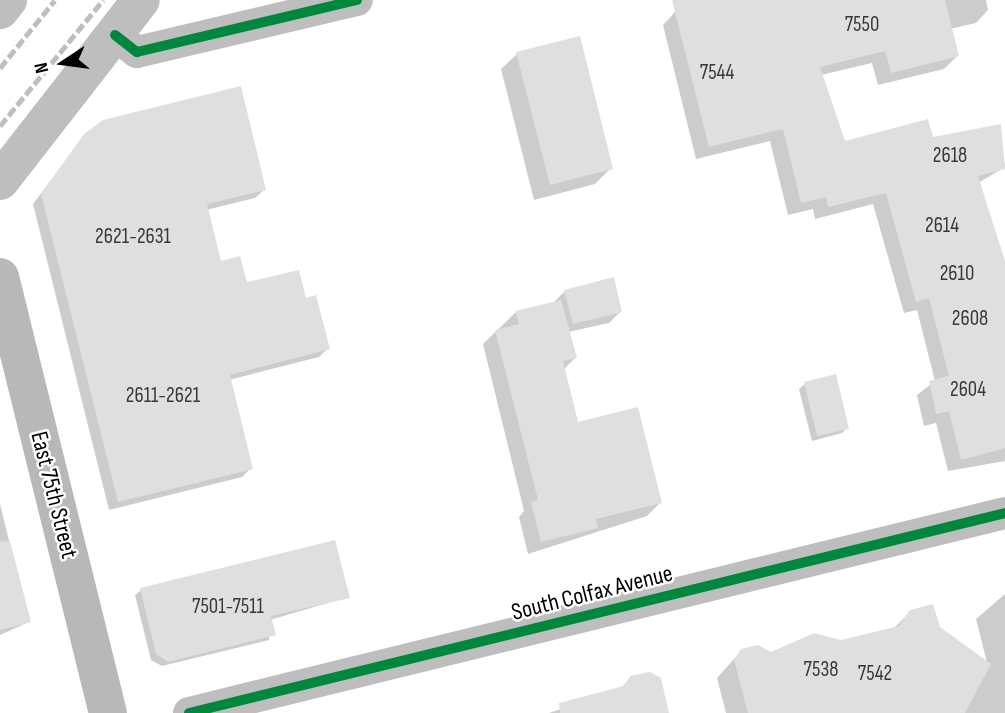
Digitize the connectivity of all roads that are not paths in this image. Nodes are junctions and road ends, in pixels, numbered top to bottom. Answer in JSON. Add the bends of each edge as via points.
{"nodes":[{"id":1,"x":8,"y":0,"type":"edge"},
{"id":2,"x":141,"y":0,"type":"edge"},
{"id":3,"x":358,"y":0,"type":"edge"},
{"id":4,"x":0,"y":10,"type":"edge"},
{"id":5,"x":115,"y":35,"type":"junction"},
{"id":6,"x":0,"y":181,"type":"edge"},
{"id":7,"x":0,"y":277,"type":"edge"},
{"id":8,"x":1005,"y":513,"type":"edge"},
{"id":9,"x":108,"y":713,"type":"edge"},
{"id":10,"x":189,"y":713,"type":"edge"}],
"edges":[{"from":1,"to":4,"type":"street"},
{"from":2,"to":5,"type":"street"},
{"from":3,"to":5,"type":"street","via":[[138,52]]},
{"from":5,"to":6,"type":"street"},
{"from":7,"to":9,"type":"main road","name":"East 75th Street"},
{"from":8,"to":10,"type":"street","name":"South Colfax Avenue"}]}
